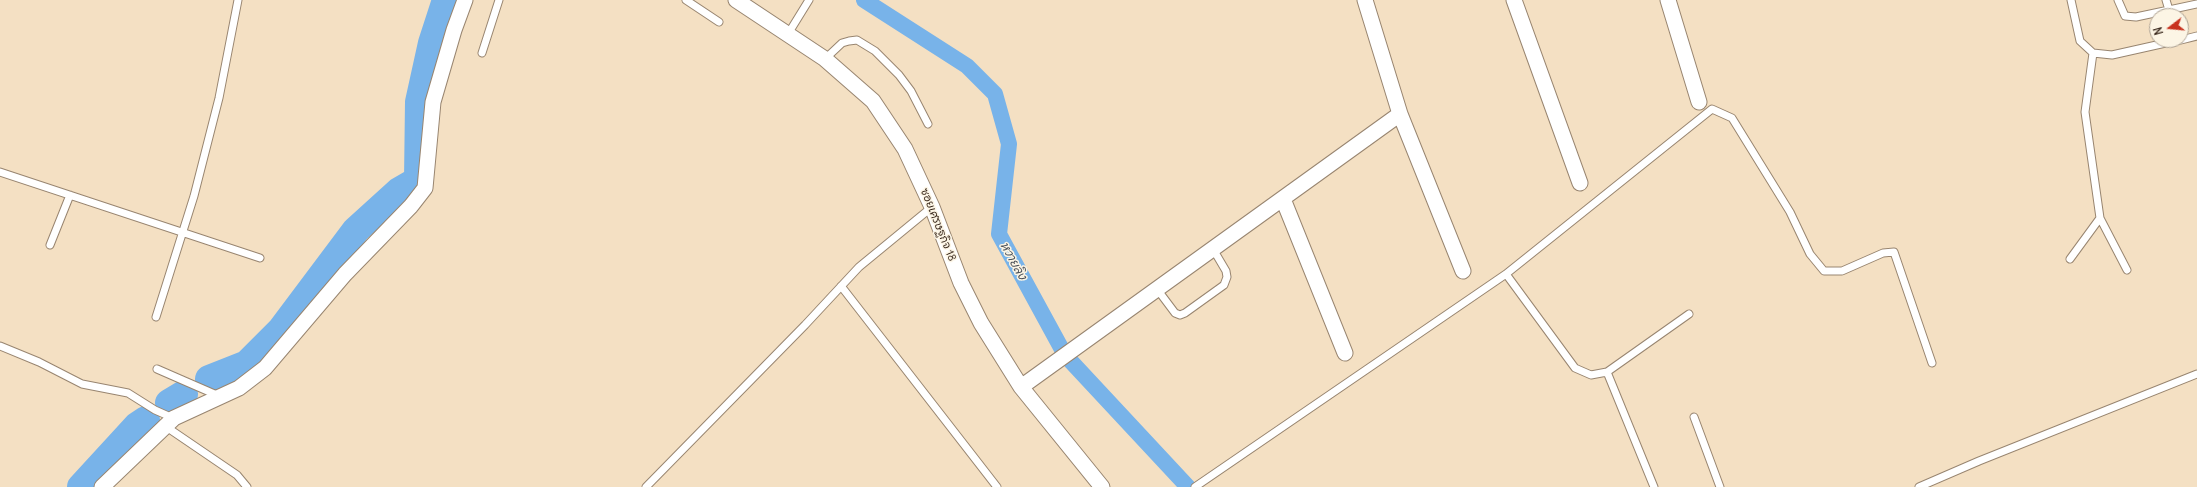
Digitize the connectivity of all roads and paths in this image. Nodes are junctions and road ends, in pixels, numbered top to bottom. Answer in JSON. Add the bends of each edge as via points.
{"nodes":[{"id":1,"x":238,"y":0,"type":"edge"},
{"id":2,"x":465,"y":0,"type":"edge"},
{"id":3,"x":499,"y":0,"type":"edge"},
{"id":4,"x":686,"y":0,"type":"edge"},
{"id":5,"x":736,"y":0,"type":"edge"},
{"id":6,"x":809,"y":0,"type":"edge"},
{"id":7,"x":1365,"y":0,"type":"edge"},
{"id":8,"x":1514,"y":0,"type":"edge"},
{"id":9,"x":1668,"y":0,"type":"edge"},
{"id":10,"x":2071,"y":0,"type":"edge"},
{"id":11,"x":2118,"y":0,"type":"edge"},
{"id":12,"x":2197,"y":4,"type":"edge"},
{"id":13,"x":2178,"y":8,"type":"edge"},
{"id":14,"x":2149,"y":14,"type":"edge"},
{"id":15,"x":719,"y":22,"type":"dead end"},
{"id":16,"x":788,"y":34,"type":"junction"},
{"id":17,"x":2149,"y":47,"type":"edge"},
{"id":18,"x":482,"y":53,"type":"dead end"},
{"id":19,"x":2093,"y":53,"type":"junction"},
{"id":20,"x":825,"y":59,"type":"junction"},
{"id":21,"x":1699,"y":102,"type":"dead end"},
{"id":22,"x":1400,"y":114,"type":"junction"},
{"id":23,"x":928,"y":124,"type":"dead end"},
{"id":24,"x":0,"y":172,"type":"edge"},
{"id":25,"x":1580,"y":183,"type":"dead end"},
{"id":26,"x":70,"y":194,"type":"junction"},
{"id":27,"x":1283,"y":198,"type":"junction"},
{"id":28,"x":932,"y":206,"type":"junction"},
{"id":29,"x":2100,"y":218,"type":"junction"},
{"id":30,"x":183,"y":231,"type":"junction"},
{"id":31,"x":50,"y":245,"type":"dead end"},
{"id":32,"x":1213,"y":249,"type":"junction"},
{"id":33,"x":260,"y":258,"type":"dead end"},
{"id":34,"x":2070,"y":260,"type":"dead end"},
{"id":35,"x":2127,"y":270,"type":"dead end"},
{"id":36,"x":1463,"y":271,"type":"dead end"},
{"id":37,"x":1506,"y":274,"type":"junction"},
{"id":38,"x":841,"y":286,"type":"junction"},
{"id":39,"x":1157,"y":289,"type":"junction"},
{"id":40,"x":1689,"y":314,"type":"dead end"},
{"id":41,"x":156,"y":317,"type":"dead end"},
{"id":42,"x":0,"y":346,"type":"edge"},
{"id":43,"x":1345,"y":353,"type":"dead end"},
{"id":44,"x":1932,"y":363,"type":"dead end"},
{"id":45,"x":157,"y":369,"type":"dead end"},
{"id":46,"x":1607,"y":372,"type":"junction"},
{"id":47,"x":2197,"y":374,"type":"edge"},
{"id":48,"x":1020,"y":387,"type":"junction"},
{"id":49,"x":221,"y":396,"type":"junction"},
{"id":50,"x":1694,"y":417,"type":"dead end"},
{"id":51,"x":170,"y":422,"type":"junction"},
{"id":52,"x":102,"y":487,"type":"edge"},
{"id":53,"x":247,"y":487,"type":"edge"},
{"id":54,"x":646,"y":487,"type":"edge"},
{"id":55,"x":997,"y":487,"type":"edge"},
{"id":56,"x":1102,"y":487,"type":"edge"},
{"id":57,"x":1195,"y":487,"type":"edge"},
{"id":58,"x":1654,"y":487,"type":"edge"},
{"id":59,"x":1720,"y":487,"type":"edge"},
{"id":60,"x":1919,"y":487,"type":"edge"}],
"edges":[{"from":1,"to":30,"type":"lane","via":[[219,98]]},
{"from":2,"to":49,"type":"street","via":[[433,102],[425,188],[411,206],[345,274],[265,368],[238,388]]},
{"from":3,"to":18,"type":"lane"},
{"from":4,"to":15,"type":"lane"},
{"from":5,"to":16,"type":"street","name":"ซอยเศรษฐกิจ 18"},
{"from":6,"to":16,"type":"lane"},
{"from":7,"to":22,"type":"street"},
{"from":8,"to":25,"type":"street"},
{"from":9,"to":21,"type":"street"},
{"from":10,"to":19,"type":"lane","via":[[2080,41]]},
{"from":11,"to":14,"type":"lane","via":[[2124,16]]},
{"from":12,"to":13,"type":"lane"},
{"from":16,"to":20,"type":"street","name":"ซอยเศรษฐกิจ 18"},
{"from":17,"to":19,"type":"lane","via":[[2112,55]]},
{"from":19,"to":29,"type":"lane","via":[[2085,112]]},
{"from":20,"to":23,"type":"lane","via":[[842,43],[849,41],[856,40],[875,51],[899,74]]},
{"from":20,"to":28,"type":"street","name":"ซอยเศรษฐกิจ 18","via":[[877,106],[905,149]]},
{"from":22,"to":27,"type":"street"},
{"from":22,"to":36,"type":"street"},
{"from":24,"to":26,"type":"lane"},
{"from":26,"to":30,"type":"lane"},
{"from":26,"to":31,"type":"lane"},
{"from":27,"to":32,"type":"street"},
{"from":27,"to":43,"type":"street"},
{"from":28,"to":38,"type":"lane","via":[[858,267]]},
{"from":28,"to":48,"type":"street","name":"ซอยเศรษฐกิจ 18","via":[[961,283],[977,316]]},
{"from":29,"to":34,"type":"lane"},
{"from":29,"to":35,"type":"lane"},
{"from":30,"to":33,"type":"lane"},
{"from":30,"to":41,"type":"lane"},
{"from":32,"to":39,"type":"street"},
{"from":32,"to":39,"type":"lane","via":[[1226,271],[1224,285],[1185,314],[1175,313]]},
{"from":37,"to":44,"type":"lane","via":[[1712,109],[1732,118],[1790,212],[1810,254],[1824,270],[1842,271],[1884,253],[1894,252]]},
{"from":37,"to":46,"type":"lane","via":[[1575,368],[1591,375]]},
{"from":37,"to":57,"type":"lane"},
{"from":38,"to":54,"type":"lane"},
{"from":38,"to":55,"type":"lane"},
{"from":39,"to":48,"type":"street"},
{"from":40,"to":46,"type":"lane"},
{"from":42,"to":51,"type":"lane","via":[[82,384],[128,393]]},
{"from":45,"to":49,"type":"lane"},
{"from":46,"to":58,"type":"lane"},
{"from":47,"to":60,"type":"lane","via":[[1979,460]]},
{"from":48,"to":56,"type":"street","name":"ซอยเศรษฐกิจ 18"},
{"from":49,"to":51,"type":"street"},
{"from":50,"to":59,"type":"lane"},
{"from":51,"to":52,"type":"street"},
{"from":51,"to":53,"type":"lane","via":[[237,475]]}]}
